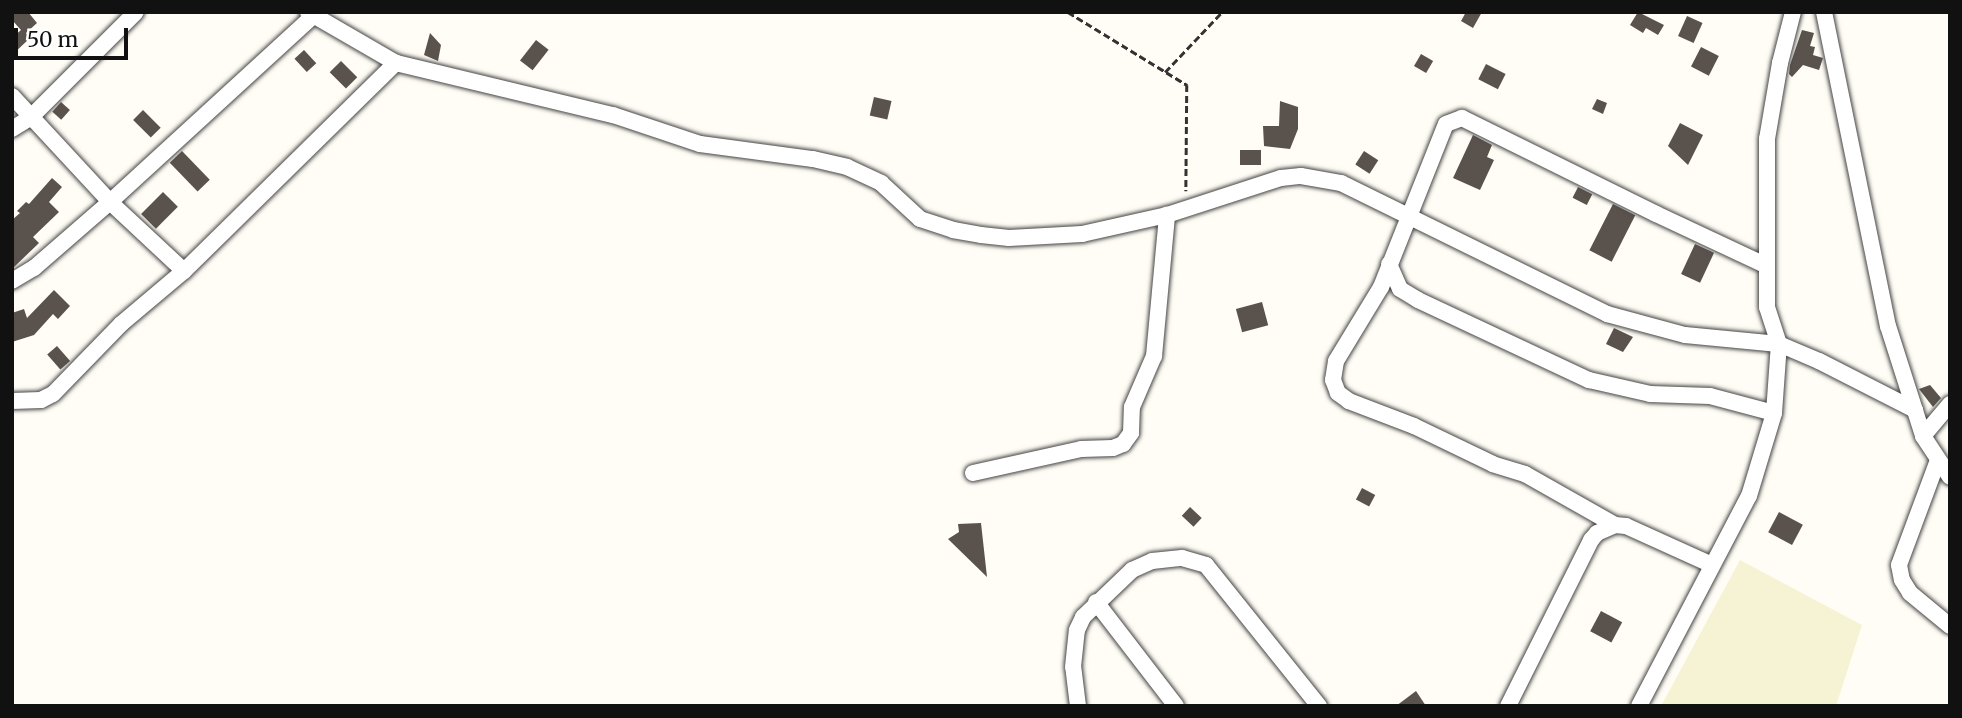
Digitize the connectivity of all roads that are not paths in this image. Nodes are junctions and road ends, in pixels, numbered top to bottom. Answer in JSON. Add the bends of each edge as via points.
{"nodes":[{"id":1,"x":136,"y":12,"type":"edge"},
{"id":2,"x":1793,"y":12,"type":"edge"},
{"id":3,"x":1824,"y":12,"type":"edge"},
{"id":4,"x":310,"y":14,"type":"edge"},
{"id":5,"x":396,"y":63,"type":"junction"},
{"id":6,"x":12,"y":96,"type":"edge"},
{"id":7,"x":31,"y":117,"type":"junction"},
{"id":8,"x":12,"y":129,"type":"edge"},
{"id":9,"x":110,"y":202,"type":"junction"},
{"id":10,"x":1409,"y":214,"type":"junction"},
{"id":11,"x":1167,"y":215,"type":"junction"},
{"id":12,"x":1389,"y":264,"type":"junction"},
{"id":13,"x":1765,"y":265,"type":"junction"},
{"id":14,"x":184,"y":271,"type":"junction"},
{"id":15,"x":12,"y":281,"type":"edge"},
{"id":16,"x":1779,"y":344,"type":"junction"},
{"id":17,"x":12,"y":401,"type":"edge"},
{"id":18,"x":1950,"y":404,"type":"edge"},
{"id":19,"x":1915,"y":410,"type":"junction"},
{"id":20,"x":1774,"y":413,"type":"junction"},
{"id":21,"x":1923,"y":436,"type":"junction"},
{"id":22,"x":1938,"y":460,"type":"junction"},
{"id":23,"x":972,"y":473,"type":"dead end"},
{"id":24,"x":1950,"y":477,"type":"edge"},
{"id":25,"x":1615,"y":525,"type":"junction"},
{"id":26,"x":1712,"y":565,"type":"junction"},
{"id":27,"x":1096,"y":602,"type":"junction"},
{"id":28,"x":1950,"y":626,"type":"edge"},
{"id":29,"x":1078,"y":706,"type":"edge"},
{"id":30,"x":1176,"y":706,"type":"edge"},
{"id":31,"x":1319,"y":706,"type":"edge"},
{"id":32,"x":1508,"y":706,"type":"edge"},
{"id":33,"x":1639,"y":706,"type":"edge"}],
"edges":[{"from":1,"to":7,"type":"street"},
{"from":2,"to":13,"type":"street","via":[[1767,139]]},
{"from":3,"to":19,"type":"street","via":[[1888,326]]},
{"from":4,"to":5,"type":"street"},
{"from":4,"to":9,"type":"street"},
{"from":5,"to":11,"type":"street","via":[[613,115],[700,144],[846,167],[881,183],[920,219],[953,230],[1009,238],[1063,236]]},
{"from":5,"to":14,"type":"street"},
{"from":6,"to":7,"type":"street"},
{"from":7,"to":8,"type":"street"},
{"from":7,"to":9,"type":"street"},
{"from":9,"to":14,"type":"street"},
{"from":9,"to":15,"type":"street","via":[[34,268]]},
{"from":10,"to":11,"type":"street","via":[[1341,183],[1301,176],[1281,178]]},
{"from":10,"to":12,"type":"street"},
{"from":10,"to":13,"type":"street","via":[[1446,124],[1462,118]]},
{"from":10,"to":16,"type":"street","via":[[1607,314],[1685,335]]},
{"from":11,"to":23,"type":"street","via":[[1154,356],[1132,407],[1131,433],[1123,444]]},
{"from":12,"to":20,"type":"street","via":[[1400,289],[1418,300],[1589,380],[1650,394],[1710,396]]},
{"from":12,"to":25,"type":"street","via":[[1381,287],[1336,361],[1332,380],[1338,393],[1481,460],[1525,474]]},
{"from":13,"to":16,"type":"street","via":[[1767,307]]},
{"from":14,"to":17,"type":"street","via":[[121,324],[53,394],[41,400]]},
{"from":16,"to":19,"type":"street"},
{"from":16,"to":20,"type":"street"},
{"from":18,"to":21,"type":"street"},
{"from":19,"to":21,"type":"street"},
{"from":20,"to":26,"type":"street","via":[[1749,496]]},
{"from":21,"to":22,"type":"street"},
{"from":22,"to":24,"type":"street"},
{"from":22,"to":28,"type":"street","via":[[1899,565],[1910,593]]},
{"from":25,"to":26,"type":"street","via":[[1637,530]]},
{"from":25,"to":32,"type":"street","via":[[1591,540]]},
{"from":26,"to":33,"type":"street"},
{"from":27,"to":29,"type":"street","via":[[1077,630],[1073,667]]},
{"from":27,"to":30,"type":"street"},
{"from":27,"to":31,"type":"street","via":[[1132,570],[1152,561],[1193,559],[1213,573]]}]}
